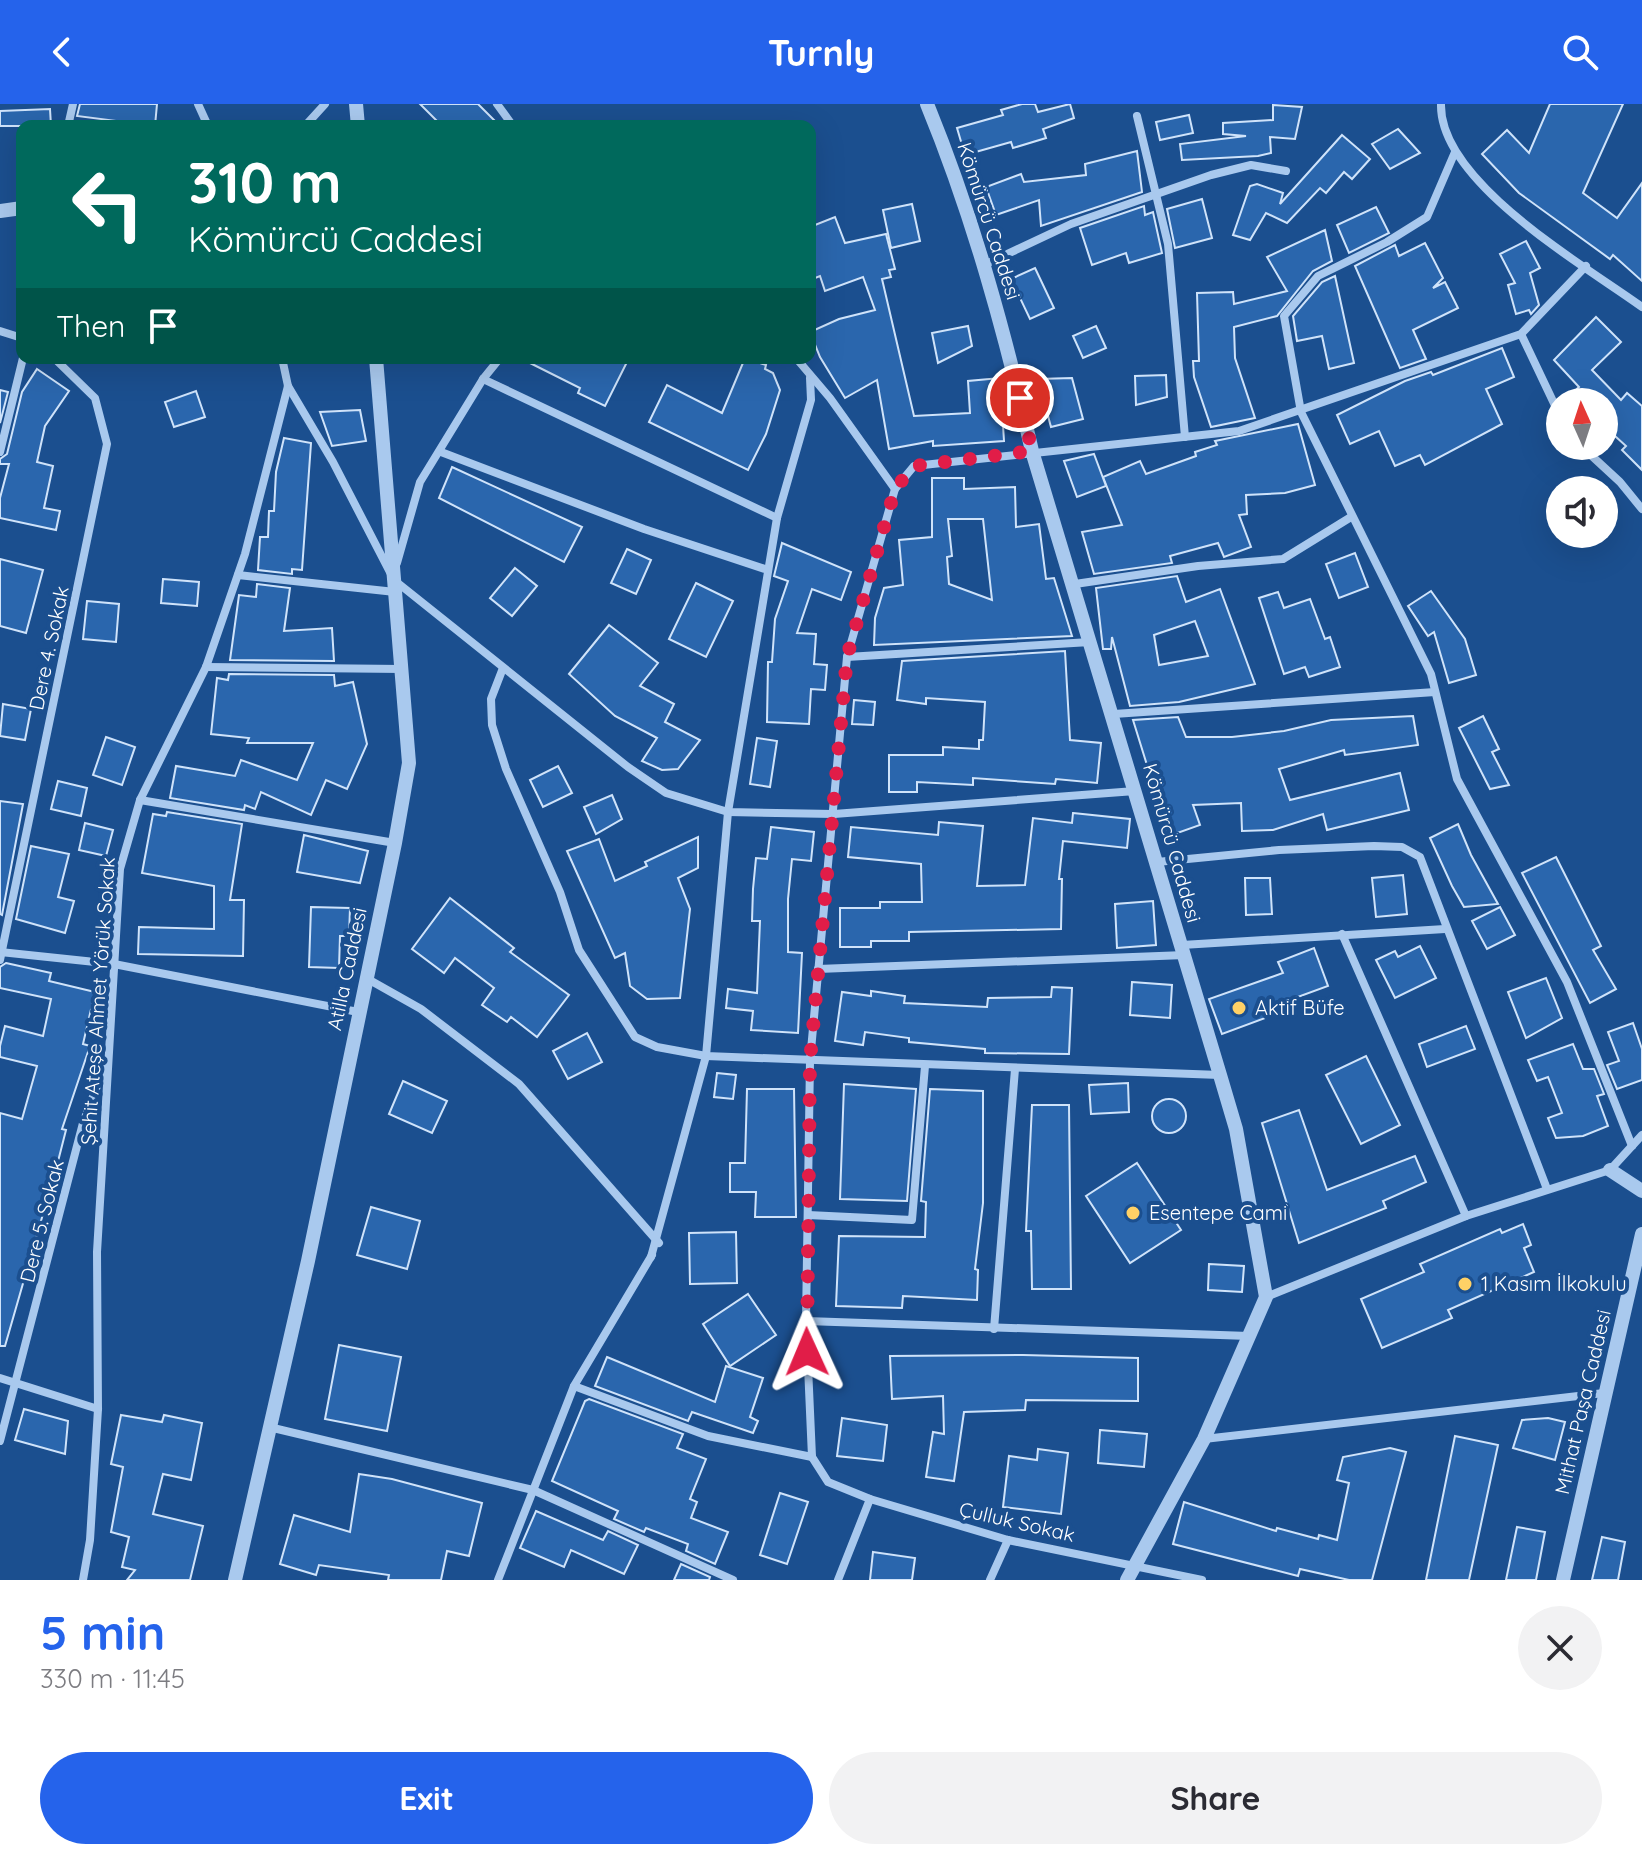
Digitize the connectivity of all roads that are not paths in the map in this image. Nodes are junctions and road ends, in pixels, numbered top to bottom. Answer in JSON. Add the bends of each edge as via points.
{"nodes":[{"id":1,"x":325,"y":104,"type":"edge"},
{"id":2,"x":927,"y":104,"type":"edge"},
{"id":3,"x":1441,"y":104,"type":"edge"},
{"id":4,"x":1137,"y":116,"type":"dead end"},
{"id":5,"x":310,"y":120,"type":"edge"},
{"id":6,"x":1455,"y":152,"type":"junction"},
{"id":7,"x":1286,"y":171,"type":"dead end"},
{"id":8,"x":1155,"y":195,"type":"junction"},
{"id":9,"x":984,"y":265,"type":"junction"},
{"id":10,"x":1586,"y":266,"type":"junction"},
{"id":11,"x":1642,"y":307,"type":"edge"},
{"id":12,"x":1521,"y":334,"type":"junction"},
{"id":13,"x":22,"y":364,"type":"edge"},
{"id":14,"x":60,"y":364,"type":"edge"},
{"id":15,"x":283,"y":364,"type":"edge"},
{"id":16,"x":376,"y":364,"type":"edge"},
{"id":17,"x":495,"y":364,"type":"edge"},
{"id":18,"x":800,"y":364,"type":"edge"},
{"id":19,"x":810,"y":378,"type":"junction"},
{"id":20,"x":483,"y":379,"type":"junction"},
{"id":21,"x":288,"y":386,"type":"junction"},
{"id":22,"x":1547,"y":388,"type":"edge"},
{"id":23,"x":1301,"y":412,"type":"junction"},
{"id":24,"x":1185,"y":437,"type":"junction"},
{"id":25,"x":1032,"y":451,"type":"junction"},
{"id":26,"x":0,"y":452,"type":"edge"},
{"id":27,"x":441,"y":452,"type":"junction"},
{"id":28,"x":1595,"y":460,"type":"edge"},
{"id":29,"x":895,"y":489,"type":"junction"},
{"id":30,"x":1642,"y":509,"type":"edge"},
{"id":31,"x":1351,"y":517,"type":"junction"},
{"id":32,"x":777,"y":518,"type":"junction"},
{"id":33,"x":768,"y":570,"type":"junction"},
{"id":34,"x":238,"y":575,"type":"junction"},
{"id":35,"x":1075,"y":584,"type":"junction"},
{"id":36,"x":394,"y":586,"type":"junction"},
{"id":37,"x":1092,"y":642,"type":"junction"},
{"id":38,"x":847,"y":657,"type":"junction"},
{"id":39,"x":206,"y":667,"type":"junction"},
{"id":40,"x":503,"y":668,"type":"junction"},
{"id":41,"x":403,"y":669,"type":"junction"},
{"id":42,"x":1435,"y":692,"type":"junction"},
{"id":43,"x":1114,"y":714,"type":"junction"},
{"id":44,"x":1136,"y":790,"type":"junction"},
{"id":45,"x":140,"y":800,"type":"junction"},
{"id":46,"x":728,"y":812,"type":"junction"},
{"id":47,"x":834,"y":814,"type":"junction"},
{"id":48,"x":395,"y":843,"type":"junction"},
{"id":49,"x":1157,"y":862,"type":"junction"},
{"id":50,"x":1445,"y":929,"type":"junction"},
{"id":51,"x":1342,"y":934,"type":"junction"},
{"id":52,"x":1183,"y":950,"type":"junction"},
{"id":53,"x":1,"y":955,"type":"edge"},
{"id":54,"x":114,"y":964,"type":"junction"},
{"id":55,"x":818,"y":969,"type":"junction"},
{"id":56,"x":365,"y":977,"type":"junction"},
{"id":57,"x":358,"y":1012,"type":"junction"},
{"id":58,"x":109,"y":1056,"type":"junction"},
{"id":59,"x":706,"y":1056,"type":"junction"},
{"id":60,"x":810,"y":1061,"type":"junction"},
{"id":61,"x":925,"y":1066,"type":"junction"},
{"id":62,"x":1015,"y":1069,"type":"junction"},
{"id":63,"x":1220,"y":1075,"type":"junction"},
{"id":64,"x":1642,"y":1135,"type":"edge"},
{"id":65,"x":1632,"y":1146,"type":"junction"},
{"id":66,"x":1610,"y":1170,"type":"junction"},
{"id":67,"x":1547,"y":1189,"type":"junction"},
{"id":68,"x":1642,"y":1191,"type":"edge"},
{"id":69,"x":808,"y":1215,"type":"junction"},
{"id":70,"x":1466,"y":1216,"type":"junction"},
{"id":71,"x":1642,"y":1234,"type":"edge"},
{"id":72,"x":656,"y":1240,"type":"junction"},
{"id":73,"x":1266,"y":1297,"type":"junction"},
{"id":74,"x":806,"y":1321,"type":"junction"},
{"id":75,"x":994,"y":1329,"type":"junction"},
{"id":76,"x":1250,"y":1336,"type":"junction"},
{"id":77,"x":0,"y":1378,"type":"edge"},
{"id":78,"x":17,"y":1382,"type":"junction"},
{"id":79,"x":574,"y":1386,"type":"junction"},
{"id":80,"x":1604,"y":1393,"type":"junction"},
{"id":81,"x":98,"y":1409,"type":"junction"},
{"id":82,"x":269,"y":1427,"type":"junction"},
{"id":83,"x":1204,"y":1439,"type":"junction"},
{"id":84,"x":0,"y":1441,"type":"edge"},
{"id":85,"x":812,"y":1457,"type":"junction"},
{"id":86,"x":533,"y":1490,"type":"junction"},
{"id":87,"x":870,"y":1499,"type":"junction"},
{"id":88,"x":1008,"y":1540,"type":"junction"},
{"id":89,"x":1134,"y":1564,"type":"junction"},
{"id":90,"x":83,"y":1580,"type":"edge"},
{"id":91,"x":235,"y":1580,"type":"edge"},
{"id":92,"x":498,"y":1580,"type":"edge"},
{"id":93,"x":733,"y":1580,"type":"edge"},
{"id":94,"x":838,"y":1580,"type":"edge"},
{"id":95,"x":990,"y":1580,"type":"edge"},
{"id":96,"x":1127,"y":1580,"type":"edge"},
{"id":97,"x":1202,"y":1580,"type":"edge"},
{"id":98,"x":1563,"y":1580,"type":"edge"}],
"edges":[{"from":1,"to":5,"type":"street"},
{"from":2,"to":9,"type":"street","name":"Kömürcü Caddesi","via":[[958,178]]},
{"from":3,"to":6,"type":"street","via":[[1445,138]]},
{"from":4,"to":8,"type":"street"},
{"from":6,"to":10,"type":"street","via":[[1510,214]]},
{"from":6,"to":23,"type":"street","via":[[1427,217],[1318,276],[1284,316]]},
{"from":7,"to":8,"type":"street","via":[[1251,165]]},
{"from":8,"to":9,"type":"street","via":[[1071,224]]},
{"from":8,"to":24,"type":"street","via":[[1175,293]]},
{"from":9,"to":25,"type":"street","name":"Kömürcü Caddesi"},
{"from":10,"to":11,"type":"street"},
{"from":10,"to":12,"type":"street"},
{"from":12,"to":22,"type":"street"},
{"from":12,"to":23,"type":"street"},
{"from":13,"to":26,"type":"street"},
{"from":14,"to":53,"type":"street","name":"Dere 4. Sokak","via":[[95,398],[107,444]]},
{"from":15,"to":21,"type":"street","name":"Şehit Ateşe Ahmet Yörük Sokak"},
{"from":16,"to":36,"type":"street","name":"Atilla Caddesi"},
{"from":17,"to":20,"type":"street"},
{"from":18,"to":19,"type":"street"},
{"from":19,"to":29,"type":"street"},
{"from":19,"to":32,"type":"street","via":[[811,400]]},
{"from":20,"to":27,"type":"street"},
{"from":20,"to":32,"type":"street"},
{"from":21,"to":34,"type":"street","name":"Şehit Ateşe Ahmet Yörük Sokak"},
{"from":21,"to":36,"type":"street","via":[[333,462]]},
{"from":23,"to":24,"type":"street","via":[[1239,431]]},
{"from":23,"to":31,"type":"street"},
{"from":24,"to":25,"type":"street"},
{"from":25,"to":29,"type":"street","via":[[914,466]]},
{"from":25,"to":35,"type":"street","name":"Kömürcü Caddesi"},
{"from":27,"to":33,"type":"street"},
{"from":27,"to":36,"type":"street","via":[[420,482]]},
{"from":28,"to":30,"type":"street"},
{"from":29,"to":38,"type":"street"},
{"from":31,"to":35,"type":"street","via":[[1283,559]]},
{"from":31,"to":42,"type":"street","via":[[1431,674]]},
{"from":32,"to":33,"type":"street"},
{"from":33,"to":46,"type":"street"},
{"from":34,"to":36,"type":"street"},
{"from":34,"to":39,"type":"street","name":"Şehit Ateşe Ahmet Yörük Sokak"},
{"from":35,"to":37,"type":"street","name":"Kömürcü Caddesi"},
{"from":36,"to":40,"type":"street"},
{"from":36,"to":41,"type":"street","name":"Atilla Caddesi"},
{"from":37,"to":38,"type":"street"},
{"from":37,"to":43,"type":"street","name":"Kömürcü Caddesi"},
{"from":38,"to":47,"type":"street"},
{"from":39,"to":41,"type":"street"},
{"from":39,"to":45,"type":"street","name":"Şehit Ateşe Ahmet Yörük Sokak"},
{"from":40,"to":46,"type":"street","via":[[666,793]]},
{"from":40,"to":59,"type":"street","via":[[491,699],[492,725],[579,950],[635,1037]]},
{"from":41,"to":48,"type":"street","name":"Atilla Caddesi","via":[[409,763]]},
{"from":42,"to":43,"type":"street"},
{"from":42,"to":65,"type":"street","via":[[1457,779],[1567,982]]},
{"from":43,"to":44,"type":"street","name":"Kömürcü Caddesi"},
{"from":44,"to":47,"type":"street"},
{"from":44,"to":49,"type":"street","name":"Kömürcü Caddesi"},
{"from":45,"to":48,"type":"street"},
{"from":45,"to":54,"type":"street","name":"Şehit Ateşe Ahmet Yörük Sokak","via":[[120,869]]},
{"from":46,"to":47,"type":"street"},
{"from":46,"to":59,"type":"street"},
{"from":47,"to":55,"type":"street"},
{"from":48,"to":56,"type":"street","name":"Atilla Caddesi"},
{"from":49,"to":50,"type":"street","via":[[1279,850],[1402,847],[1420,857]]},
{"from":49,"to":52,"type":"street","name":"Kömürcü Caddesi"},
{"from":50,"to":51,"type":"street"},
{"from":50,"to":67,"type":"street"},
{"from":51,"to":52,"type":"street"},
{"from":51,"to":70,"type":"street"},
{"from":52,"to":55,"type":"street"},
{"from":52,"to":63,"type":"street","name":"Kömürcü Caddesi"},
{"from":53,"to":54,"type":"street"},
{"from":54,"to":57,"type":"street"},
{"from":54,"to":58,"type":"street","name":"Şehit Ateşe Ahmet Yörük Sokak"},
{"from":55,"to":60,"type":"street"},
{"from":56,"to":57,"type":"street","name":"Atilla Caddesi"},
{"from":56,"to":72,"type":"street","via":[[421,1009],[519,1084]]},
{"from":57,"to":82,"type":"street","name":"Atilla Caddesi"},
{"from":58,"to":78,"type":"street","name":"Dere 5. Sokak","via":[[83,1123]]},
{"from":58,"to":81,"type":"street","name":"Şehit Ateşe Ahmet Yörük Sokak","via":[[97,1252]]},
{"from":59,"to":60,"type":"street"},
{"from":59,"to":72,"type":"street"},
{"from":60,"to":61,"type":"street"},
{"from":60,"to":69,"type":"street"},
{"from":61,"to":62,"type":"street"},
{"from":61,"to":69,"type":"street","via":[[912,1220]]},
{"from":62,"to":63,"type":"street"},
{"from":62,"to":75,"type":"street"},
{"from":63,"to":73,"type":"street","name":"Kömürcü Caddesi","via":[[1236,1129]]},
{"from":64,"to":65,"type":"street"},
{"from":65,"to":66,"type":"street"},
{"from":66,"to":67,"type":"street"},
{"from":66,"to":68,"type":"street"},
{"from":67,"to":70,"type":"street"},
{"from":69,"to":74,"type":"street"},
{"from":70,"to":73,"type":"street"},
{"from":71,"to":80,"type":"street","name":"Mithat Paşa Caddesi"},
{"from":72,"to":79,"type":"street","via":[[659,1243]]},
{"from":73,"to":76,"type":"street"},
{"from":74,"to":75,"type":"street"},
{"from":74,"to":85,"type":"street"},
{"from":75,"to":76,"type":"street"},
{"from":76,"to":83,"type":"street"},
{"from":77,"to":78,"type":"street"},
{"from":78,"to":81,"type":"street"},
{"from":78,"to":84,"type":"street","name":"Dere 5. Sokak"},
{"from":79,"to":85,"type":"street","via":[[708,1436]]},
{"from":79,"to":86,"type":"street"},
{"from":80,"to":83,"type":"street"},
{"from":80,"to":98,"type":"street","name":"Mithat Paşa Caddesi"},
{"from":81,"to":90,"type":"street","name":"Şehit Ateşe Ahmet Yörük Sokak"},
{"from":82,"to":86,"type":"street"},
{"from":82,"to":91,"type":"street","name":"Atilla Caddesi"},
{"from":83,"to":89,"type":"street"},
{"from":85,"to":87,"type":"street","name":"Çulluk Sokak","via":[[828,1482]]},
{"from":86,"to":92,"type":"street"},
{"from":86,"to":93,"type":"street"},
{"from":87,"to":88,"type":"street","name":"Çulluk Sokak"},
{"from":87,"to":94,"type":"street"},
{"from":88,"to":89,"type":"street","name":"Çulluk Sokak"},
{"from":88,"to":95,"type":"street"},
{"from":89,"to":96,"type":"street"},
{"from":89,"to":97,"type":"street","name":"Çulluk Sokak"}]}
